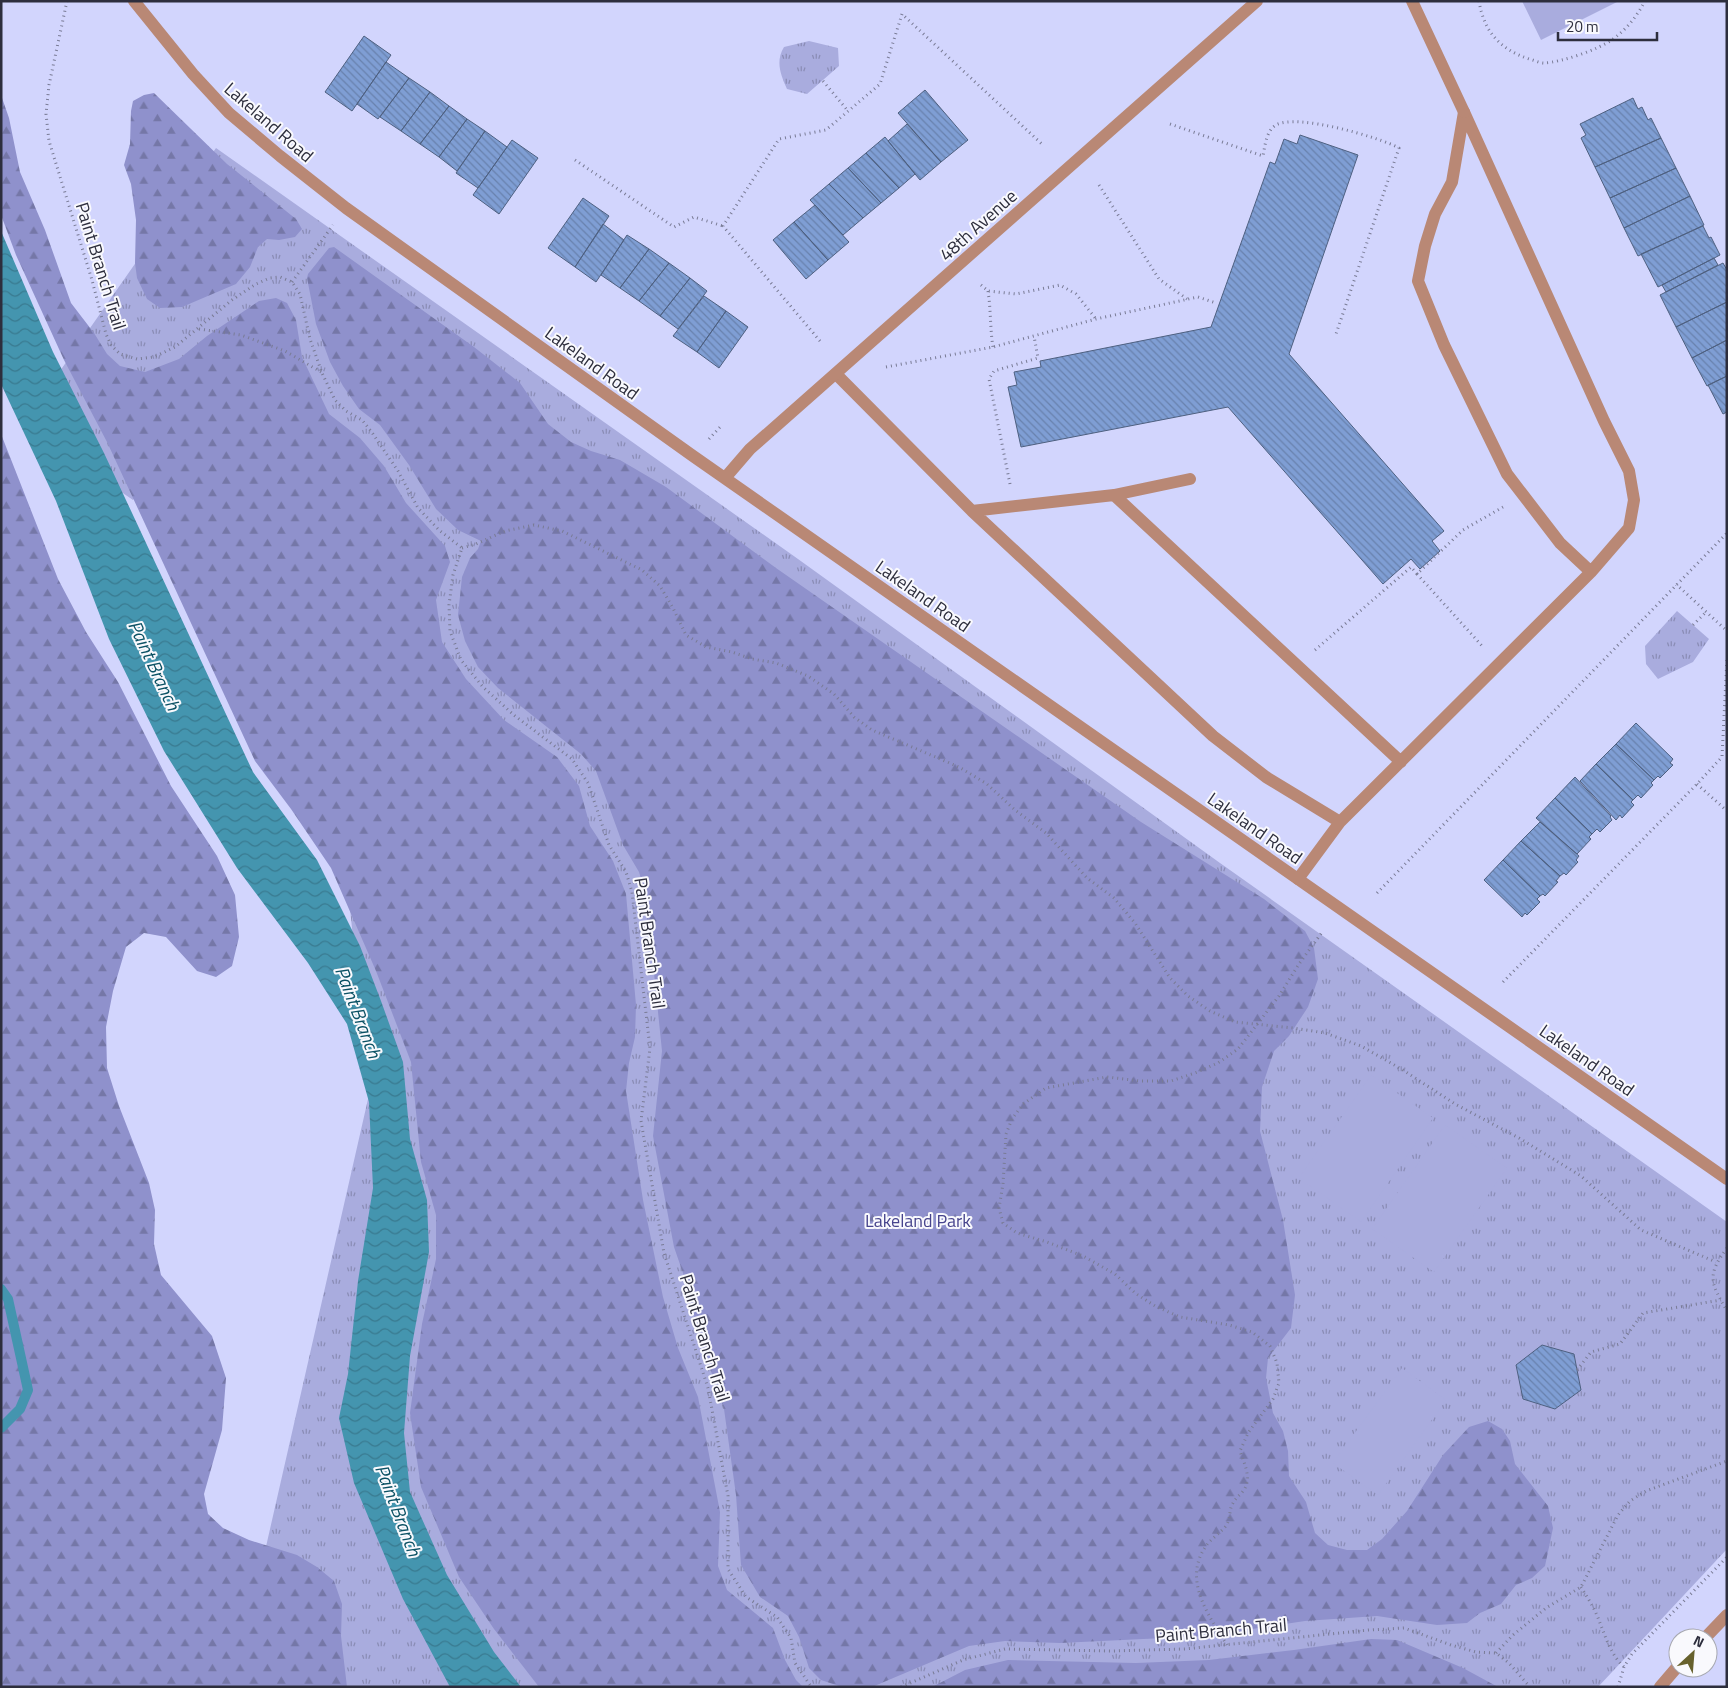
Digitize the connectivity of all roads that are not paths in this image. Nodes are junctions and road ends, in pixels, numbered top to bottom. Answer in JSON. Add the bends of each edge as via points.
{"nodes":[{"id":1,"x":134,"y":1,"type":"edge"},
{"id":2,"x":1257,"y":1,"type":"edge"},
{"id":3,"x":1412,"y":1,"type":"edge"},
{"id":4,"x":1464,"y":112,"type":"junction"},
{"id":5,"x":836,"y":374,"type":"junction"},
{"id":6,"x":725,"y":478,"type":"junction"},
{"id":7,"x":1190,"y":479,"type":"dead end"},
{"id":8,"x":1114,"y":495,"type":"junction"},
{"id":9,"x":972,"y":511,"type":"junction"},
{"id":10,"x":1591,"y":572,"type":"junction"},
{"id":11,"x":1400,"y":762,"type":"junction"},
{"id":12,"x":1340,"y":822,"type":"junction"},
{"id":13,"x":1298,"y":879,"type":"junction"},
{"id":14,"x":1727,"y":1179,"type":"edge"},
{"id":15,"x":1727,"y":1615,"type":"edge"},
{"id":16,"x":1715,"y":1628,"type":"edge"}],
"edges":[{"from":1,"to":6,"type":"street","name":"Lakeland Road","via":[[229,114],[260,140],[346,208]]},
{"from":2,"to":5,"type":"street","name":"48th Avenue"},
{"from":3,"to":4,"type":"street"},
{"from":4,"to":10,"type":"street","via":[[1629,471],[1634,500],[1629,528]]},
{"from":4,"to":10,"type":"street","via":[[1452,182],[1435,214],[1418,282],[1444,345],[1507,474],[1560,543]]},
{"from":5,"to":6,"type":"street","name":"48th Avenue","via":[[750,448]]},
{"from":5,"to":9,"type":"street"},
{"from":6,"to":13,"type":"street","name":"Lakeland Road"},
{"from":7,"to":8,"type":"street"},
{"from":8,"to":9,"type":"street"},
{"from":8,"to":11,"type":"street"},
{"from":9,"to":12,"type":"street","via":[[1213,736],[1266,777]]},
{"from":10,"to":11,"type":"street"},
{"from":11,"to":12,"type":"street"},
{"from":12,"to":13,"type":"street"},
{"from":13,"to":14,"type":"street","name":"Lakeland Road"},
{"from":15,"to":16,"type":"street"}]}
